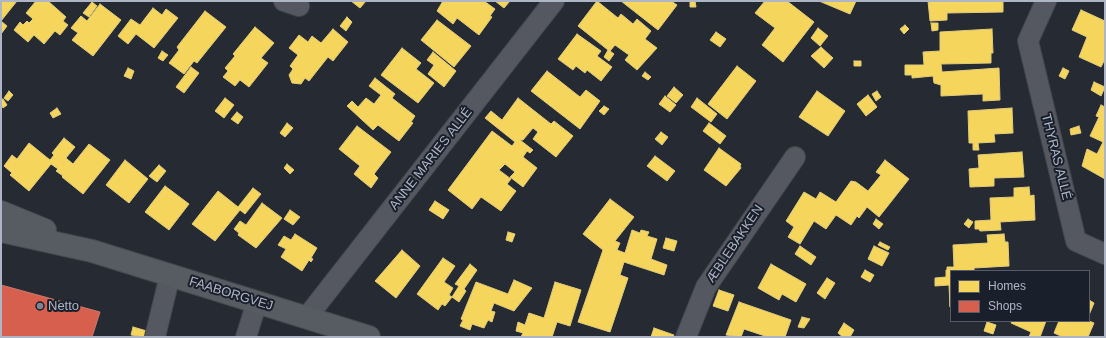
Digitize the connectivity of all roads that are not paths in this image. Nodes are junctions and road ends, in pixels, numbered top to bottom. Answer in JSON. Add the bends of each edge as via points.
{"nodes":[{"id":1,"x":554,"y":1,"type":"edge"},
{"id":2,"x":1046,"y":1,"type":"edge"},
{"id":3,"x":795,"y":157,"type":"dead end"},
{"id":4,"x":1,"y":212,"type":"edge"},
{"id":5,"x":1,"y":231,"type":"edge"},
{"id":6,"x":92,"y":251,"type":"junction"},
{"id":7,"x":1105,"y":254,"type":"edge"},
{"id":8,"x":170,"y":275,"type":"junction"},
{"id":9,"x":257,"y":302,"type":"junction"},
{"id":10,"x":307,"y":317,"type":"junction"},
{"id":11,"x":155,"y":337,"type":"edge"},
{"id":12,"x":246,"y":337,"type":"edge"},
{"id":13,"x":369,"y":337,"type":"edge"},
{"id":14,"x":686,"y":337,"type":"edge"}],
"edges":[{"from":1,"to":10,"type":"street","name":"ANNE MARIES ALLÉ"},
{"from":2,"to":7,"type":"street","name":"THYRAS ALLÉ","via":[[1028,41],[1076,241]]},
{"from":3,"to":14,"type":"street","name":"ÆBLEBAKKEN","via":[[706,287]]},
{"from":4,"to":6,"type":"main road","name":"FAABORGVEJ"},
{"from":5,"to":6,"type":"main road","name":"FAABORGVEJ"},
{"from":6,"to":8,"type":"main road","name":"FAABORGVEJ"},
{"from":8,"to":9,"type":"main road","name":"FAABORGVEJ"},
{"from":8,"to":11,"type":"street"},
{"from":9,"to":10,"type":"main road","name":"FAABORGVEJ"},
{"from":9,"to":12,"type":"street"},
{"from":10,"to":13,"type":"main road","name":"FAABORGVEJ"}]}
